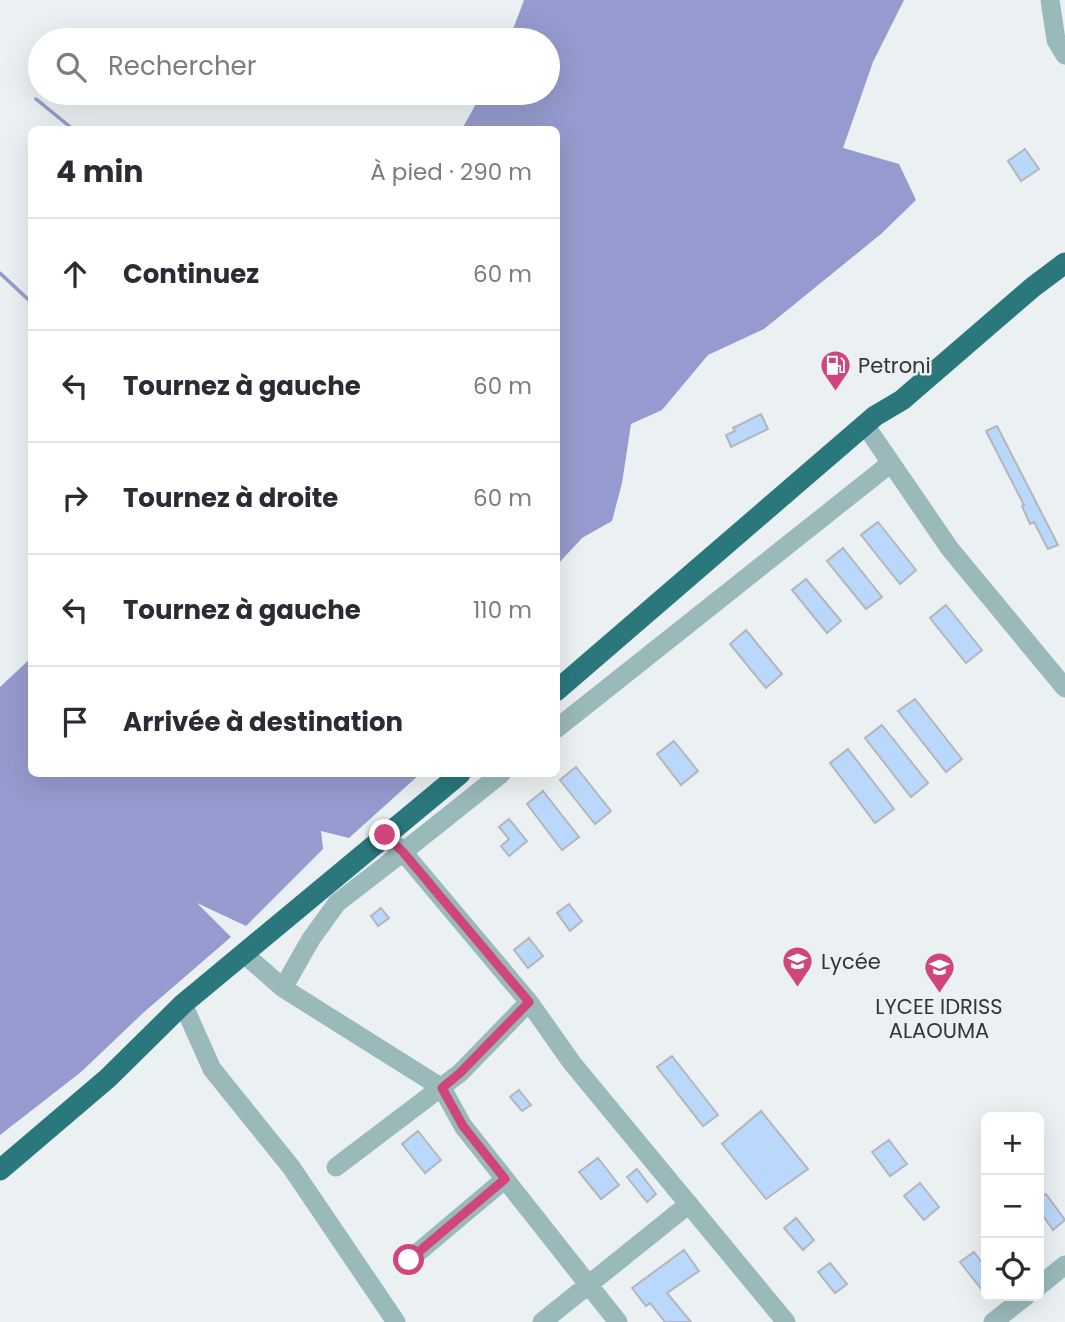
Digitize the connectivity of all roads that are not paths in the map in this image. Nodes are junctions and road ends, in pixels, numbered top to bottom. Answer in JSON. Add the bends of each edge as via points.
{"nodes":[{"id":1,"x":1051,"y":0,"type":"edge"},
{"id":2,"x":1062,"y":44,"type":"edge"},
{"id":3,"x":1065,"y":247,"type":"edge"},
{"id":4,"x":1065,"y":263,"type":"edge"},
{"id":5,"x":870,"y":421,"type":"junction"},
{"id":6,"x":891,"y":463,"type":"junction"},
{"id":7,"x":560,"y":688,"type":"edge"},
{"id":8,"x":1065,"y":688,"type":"edge"},
{"id":9,"x":560,"y":726,"type":"edge"},
{"id":10,"x":456,"y":777,"type":"edge"},
{"id":11,"x":497,"y":777,"type":"edge"},
{"id":12,"x":385,"y":835,"type":"junction"},
{"id":13,"x":403,"y":852,"type":"junction"},
{"id":14,"x":244,"y":954,"type":"junction"},
{"id":15,"x":283,"y":988,"type":"junction"},
{"id":16,"x":529,"y":1002,"type":"junction"},
{"id":17,"x":183,"y":1004,"type":"junction"},
{"id":18,"x":442,"y":1088,"type":"junction"},
{"id":19,"x":336,"y":1167,"type":"dead end"},
{"id":20,"x":0,"y":1170,"type":"edge"},
{"id":21,"x":505,"y":1179,"type":"junction"},
{"id":22,"x":689,"y":1204,"type":"junction"},
{"id":23,"x":409,"y":1260,"type":"dead end"},
{"id":24,"x":1065,"y":1265,"type":"edge"},
{"id":25,"x":1044,"y":1282,"type":"edge"},
{"id":26,"x":588,"y":1283,"type":"junction"},
{"id":27,"x":1020,"y":1301,"type":"edge"},
{"id":28,"x":396,"y":1322,"type":"edge"},
{"id":29,"x":542,"y":1322,"type":"edge"},
{"id":30,"x":618,"y":1322,"type":"edge"},
{"id":31,"x":786,"y":1322,"type":"edge"},
{"id":32,"x":993,"y":1322,"type":"edge"}],
"edges":[{"from":1,"to":2,"type":"street"},
{"from":3,"to":5,"type":"highway","via":[[890,395]]},
{"from":4,"to":5,"type":"highway","via":[[902,400]]},
{"from":5,"to":6,"type":"street"},
{"from":5,"to":7,"type":"highway"},
{"from":6,"to":8,"type":"street","via":[[950,550]]},
{"from":6,"to":9,"type":"street"},
{"from":10,"to":12,"type":"highway"},
{"from":11,"to":13,"type":"street"},
{"from":12,"to":13,"type":"street"},
{"from":12,"to":14,"type":"highway"},
{"from":13,"to":15,"type":"street","via":[[337,903]]},
{"from":13,"to":16,"type":"street"},
{"from":14,"to":15,"type":"street"},
{"from":14,"to":17,"type":"highway"},
{"from":15,"to":18,"type":"street"},
{"from":16,"to":18,"type":"street"},
{"from":16,"to":22,"type":"street","via":[[572,1063]]},
{"from":17,"to":20,"type":"highway","via":[[108,1078]]},
{"from":17,"to":28,"type":"street","via":[[212,1069],[291,1167]]},
{"from":18,"to":19,"type":"street"},
{"from":18,"to":21,"type":"street","via":[[463,1126]]},
{"from":21,"to":23,"type":"street"},
{"from":21,"to":26,"type":"street"},
{"from":22,"to":26,"type":"street"},
{"from":22,"to":31,"type":"street"},
{"from":24,"to":25,"type":"street"},
{"from":26,"to":29,"type":"street"},
{"from":26,"to":30,"type":"street"},
{"from":27,"to":32,"type":"street"}]}
